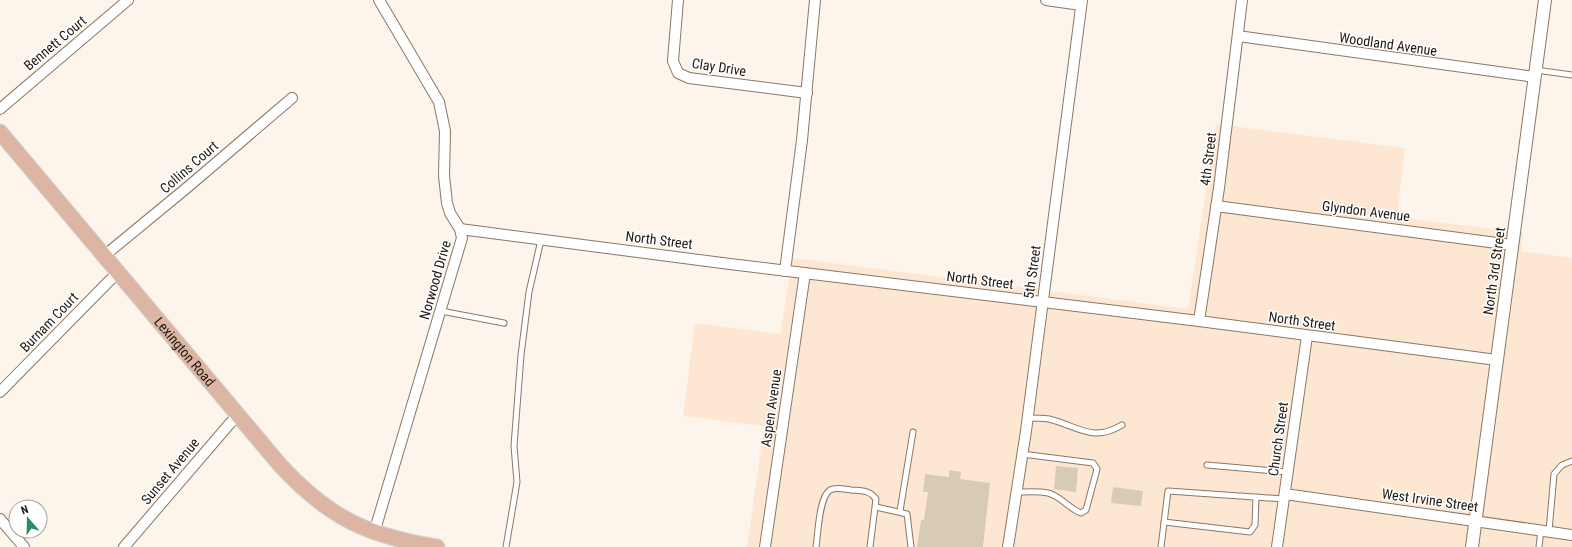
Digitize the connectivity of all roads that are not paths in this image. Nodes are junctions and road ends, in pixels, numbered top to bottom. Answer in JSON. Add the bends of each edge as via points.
{"nodes":[{"id":1,"x":128,"y":0,"type":"edge"},
{"id":2,"x":379,"y":0,"type":"edge"},
{"id":3,"x":678,"y":0,"type":"edge"},
{"id":4,"x":815,"y":0,"type":"edge"},
{"id":5,"x":1046,"y":0,"type":"edge"},
{"id":6,"x":1242,"y":0,"type":"edge"},
{"id":7,"x":1545,"y":0,"type":"edge"},
{"id":8,"x":1082,"y":3,"type":"edge"},
{"id":9,"x":1238,"y":36,"type":"junction"},
{"id":10,"x":1535,"y":74,"type":"junction"},
{"id":11,"x":1572,"y":75,"type":"edge"},
{"id":12,"x":807,"y":93,"type":"junction"},
{"id":13,"x":292,"y":98,"type":"dead end"},
{"id":14,"x":0,"y":108,"type":"edge"},
{"id":15,"x":0,"y":132,"type":"edge"},
{"id":16,"x":1216,"y":206,"type":"junction"},
{"id":17,"x":460,"y":229,"type":"junction"},
{"id":18,"x":541,"y":240,"type":"junction"},
{"id":19,"x":1512,"y":245,"type":"junction"},
{"id":20,"x":104,"y":256,"type":"junction"},
{"id":21,"x":785,"y":271,"type":"junction"},
{"id":22,"x":118,"y":272,"type":"junction"},
{"id":23,"x":805,"y":273,"type":"junction"},
{"id":24,"x":1042,"y":302,"type":"junction"},
{"id":25,"x":441,"y":311,"type":"junction"},
{"id":26,"x":1199,"y":321,"type":"junction"},
{"id":27,"x":504,"y":323,"type":"dead end"},
{"id":28,"x":1307,"y":336,"type":"junction"},
{"id":29,"x":1497,"y":360,"type":"junction"},
{"id":30,"x":0,"y":392,"type":"edge"},
{"id":31,"x":238,"y":414,"type":"junction"},
{"id":32,"x":1027,"y":418,"type":"junction"},
{"id":33,"x":1122,"y":425,"type":"dead end"},
{"id":34,"x":913,"y":432,"type":"dead end"},
{"id":35,"x":1022,"y":454,"type":"junction"},
{"id":36,"x":1572,"y":461,"type":"edge"},
{"id":37,"x":1207,"y":465,"type":"dead end"},
{"id":38,"x":1287,"y":472,"type":"junction"},
{"id":39,"x":1016,"y":492,"type":"junction"},
{"id":40,"x":1284,"y":496,"type":"junction"},
{"id":41,"x":1256,"y":497,"type":"junction"},
{"id":42,"x":876,"y":507,"type":"junction"},
{"id":43,"x":900,"y":511,"type":"junction"},
{"id":44,"x":0,"y":520,"type":"edge"},
{"id":45,"x":1475,"y":521,"type":"junction"},
{"id":46,"x":1164,"y":522,"type":"junction"},
{"id":47,"x":1545,"y":531,"type":"junction"},
{"id":48,"x":374,"y":533,"type":"junction"},
{"id":49,"x":1572,"y":535,"type":"edge"},
{"id":50,"x":24,"y":547,"type":"edge"},
{"id":51,"x":124,"y":547,"type":"edge"},
{"id":52,"x":438,"y":547,"type":"edge"},
{"id":53,"x":506,"y":547,"type":"edge"},
{"id":54,"x":765,"y":547,"type":"edge"},
{"id":55,"x":816,"y":547,"type":"edge"},
{"id":56,"x":870,"y":547,"type":"edge"},
{"id":57,"x":911,"y":547,"type":"edge"},
{"id":58,"x":1008,"y":547,"type":"edge"},
{"id":59,"x":1161,"y":547,"type":"edge"},
{"id":60,"x":1277,"y":547,"type":"edge"},
{"id":61,"x":1472,"y":547,"type":"edge"},
{"id":62,"x":1539,"y":547,"type":"edge"}],
"edges":[{"from":1,"to":14,"type":"street","name":"Bennett Court"},
{"from":2,"to":17,"type":"street","name":"Norwood Drive","via":[[439,102],[445,131],[444,176],[447,203]]},
{"from":3,"to":12,"type":"street","name":"Clay Drive","via":[[673,61],[678,73],[689,78]]},
{"from":4,"to":12,"type":"street"},
{"from":5,"to":8,"type":"street"},
{"from":6,"to":9,"type":"street","name":"4th Street"},
{"from":7,"to":10,"type":"street","name":"North 3rd Street"},
{"from":8,"to":24,"type":"street","name":"5th Street"},
{"from":9,"to":10,"type":"street","name":"Woodland Avenue"},
{"from":9,"to":16,"type":"street","name":"4th Street"},
{"from":10,"to":11,"type":"lane"},
{"from":10,"to":19,"type":"street","name":"North 3rd Street"},
{"from":12,"to":21,"type":"street"},
{"from":13,"to":20,"type":"street","name":"Collins Court"},
{"from":15,"to":20,"type":"main road","name":"Lexington Road"},
{"from":16,"to":19,"type":"street","name":"Glyndon Avenue"},
{"from":16,"to":26,"type":"street","name":"4th Street"},
{"from":17,"to":18,"type":"street","name":"North Street"},
{"from":17,"to":25,"type":"street","name":"Norwood Drive","via":[[462,238]]},
{"from":18,"to":21,"type":"street","name":"North Street"},
{"from":18,"to":53,"type":"lane","via":[[529,292],[521,355],[514,446],[517,482]]},
{"from":19,"to":29,"type":"street","name":"North 3rd Street"},
{"from":20,"to":22,"type":"main road","name":"Lexington Road"},
{"from":21,"to":23,"type":"street","name":"North Street"},
{"from":22,"to":30,"type":"street","name":"Burnam Court"},
{"from":22,"to":31,"type":"main road","name":"Lexington Road"},
{"from":23,"to":24,"type":"street","name":"North Street"},
{"from":23,"to":54,"type":"street","name":"Aspen Avenue"},
{"from":24,"to":26,"type":"street","name":"North Street"},
{"from":24,"to":32,"type":"street","name":"5th Street"},
{"from":25,"to":27,"type":"lane"},
{"from":25,"to":48,"type":"street","name":"Norwood Drive"},
{"from":26,"to":28,"type":"street","name":"North Street"},
{"from":28,"to":29,"type":"street","name":"North Street"},
{"from":28,"to":38,"type":"street","name":"Church Street"},
{"from":29,"to":45,"type":"street","name":"North 3rd Street"},
{"from":31,"to":48,"type":"main road","name":"Lexington Road","via":[[299,485],[330,510]]},
{"from":31,"to":51,"type":"street","name":"Sunset Avenue"},
{"from":32,"to":33,"type":"lane","via":[[1049,419],[1076,430],[1103,434]]},
{"from":32,"to":35,"type":"street","name":"5th Street"},
{"from":34,"to":43,"type":"lane"},
{"from":35,"to":39,"type":"street","name":"5th Street"},
{"from":35,"to":39,"type":"lane","via":[[1088,462],[1097,468],[1086,510],[1081,513],[1072,510],[1049,493]]},
{"from":36,"to":47,"type":"lane","via":[[1562,465],[1554,474]]},
{"from":37,"to":38,"type":"lane"},
{"from":38,"to":40,"type":"street","name":"Church Street"},
{"from":39,"to":58,"type":"street","name":"5th Street"},
{"from":40,"to":41,"type":"lane"},
{"from":40,"to":45,"type":"street","name":"West Irvine Street"},
{"from":40,"to":60,"type":"street","name":"Church Street"},
{"from":41,"to":46,"type":"lane","via":[[1168,491]]},
{"from":41,"to":46,"type":"lane","via":[[1255,525],[1250,532]]},
{"from":42,"to":43,"type":"lane"},
{"from":42,"to":55,"type":"lane","via":[[876,499],[865,491],[837,488],[831,490],[823,498]]},
{"from":42,"to":56,"type":"lane"},
{"from":43,"to":57,"type":"lane","via":[[907,514]]},
{"from":44,"to":50,"type":"street"},
{"from":45,"to":47,"type":"street","name":"West Irvine Street"},
{"from":45,"to":61,"type":"street","name":"North 3rd Street"},
{"from":46,"to":59,"type":"lane"},
{"from":47,"to":49,"type":"street","name":"West Irvine Street"},
{"from":47,"to":62,"type":"lane"},
{"from":48,"to":52,"type":"main road","name":"Lexington Road","via":[[395,540]]}]}
